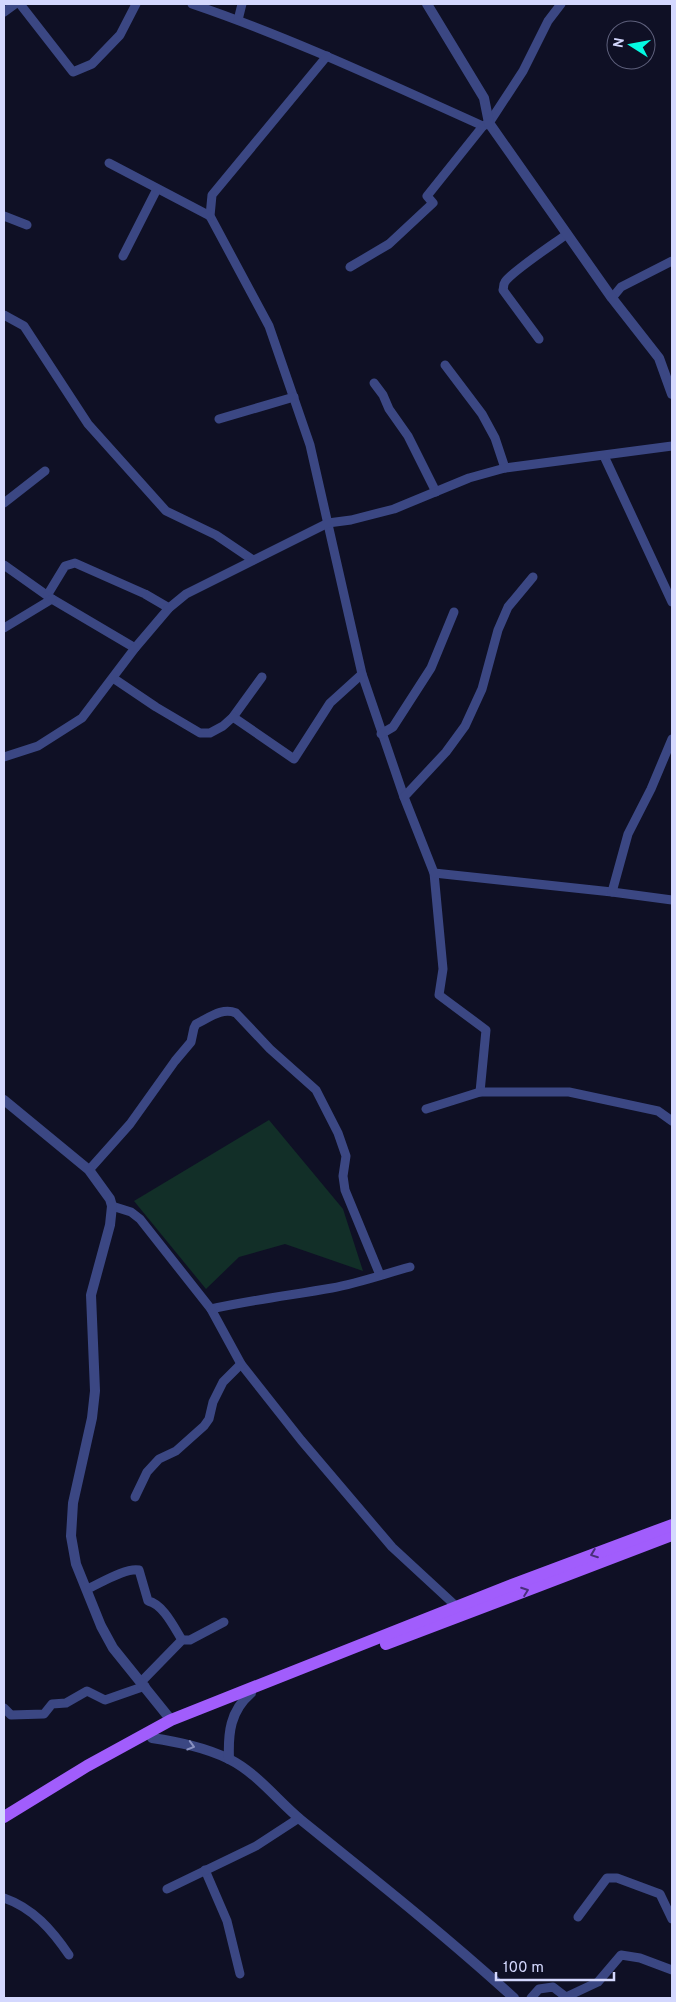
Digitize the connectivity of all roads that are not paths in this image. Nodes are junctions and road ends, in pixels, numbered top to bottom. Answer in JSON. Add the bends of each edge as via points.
{"nodes":[{"id":1,"x":15,"y":4,"type":"edge"},
{"id":2,"x":20,"y":4,"type":"edge"},
{"id":3,"x":136,"y":4,"type":"edge"},
{"id":4,"x":192,"y":4,"type":"edge"},
{"id":5,"x":242,"y":4,"type":"edge"},
{"id":6,"x":427,"y":4,"type":"edge"},
{"id":7,"x":561,"y":4,"type":"edge"},
{"id":8,"x":4,"y":12,"type":"edge"},
{"id":9,"x":238,"y":20,"type":"junction"},
{"id":10,"x":327,"y":56,"type":"junction"},
{"id":11,"x":486,"y":124,"type":"junction"},
{"id":12,"x":109,"y":163,"type":"dead end"},
{"id":13,"x":157,"y":189,"type":"junction"},
{"id":14,"x":4,"y":216,"type":"edge"},
{"id":15,"x":210,"y":216,"type":"junction"},
{"id":16,"x":28,"y":225,"type":"dead end"},
{"id":17,"x":567,"y":234,"type":"junction"},
{"id":18,"x":123,"y":256,"type":"dead end"},
{"id":19,"x":672,"y":261,"type":"edge"},
{"id":20,"x":350,"y":267,"type":"dead end"},
{"id":21,"x":612,"y":298,"type":"junction"},
{"id":22,"x":4,"y":315,"type":"edge"},
{"id":23,"x":539,"y":339,"type":"dead end"},
{"id":24,"x":445,"y":365,"type":"dead end"},
{"id":25,"x":374,"y":382,"type":"dead end"},
{"id":26,"x":672,"y":394,"type":"edge"},
{"id":27,"x":294,"y":397,"type":"junction"},
{"id":28,"x":219,"y":419,"type":"dead end"},
{"id":29,"x":672,"y":446,"type":"edge"},
{"id":30,"x":604,"y":456,"type":"junction"},
{"id":31,"x":505,"y":468,"type":"junction"},
{"id":32,"x":45,"y":471,"type":"dead end"},
{"id":33,"x":436,"y":492,"type":"junction"},
{"id":34,"x":4,"y":503,"type":"edge"},
{"id":35,"x":328,"y":523,"type":"junction"},
{"id":36,"x":253,"y":560,"type":"junction"},
{"id":37,"x":4,"y":566,"type":"edge"},
{"id":38,"x":533,"y":577,"type":"dead end"},
{"id":39,"x":50,"y":596,"type":"junction"},
{"id":40,"x":672,"y":602,"type":"edge"},
{"id":41,"x":169,"y":608,"type":"junction"},
{"id":42,"x":454,"y":612,"type":"dead end"},
{"id":43,"x":4,"y":628,"type":"edge"},
{"id":44,"x":135,"y":648,"type":"junction"},
{"id":45,"x":362,"y":674,"type":"junction"},
{"id":46,"x":262,"y":677,"type":"dead end"},
{"id":47,"x":113,"y":678,"type":"junction"},
{"id":48,"x":234,"y":717,"type":"junction"},
{"id":49,"x":381,"y":734,"type":"junction"},
{"id":50,"x":672,"y":739,"type":"edge"},
{"id":51,"x":4,"y":757,"type":"edge"},
{"id":52,"x":404,"y":798,"type":"junction"},
{"id":53,"x":434,"y":873,"type":"junction"},
{"id":54,"x":612,"y":892,"type":"junction"},
{"id":55,"x":672,"y":900,"type":"edge"},
{"id":56,"x":480,"y":1092,"type":"junction"},
{"id":57,"x":4,"y":1100,"type":"edge"},
{"id":58,"x":426,"y":1109,"type":"dead end"},
{"id":59,"x":672,"y":1120,"type":"edge"},
{"id":60,"x":89,"y":1170,"type":"junction"},
{"id":61,"x":112,"y":1206,"type":"junction"},
{"id":62,"x":410,"y":1266,"type":"dead end"},
{"id":63,"x":380,"y":1275,"type":"junction"},
{"id":64,"x":211,"y":1309,"type":"junction"},
{"id":65,"x":241,"y":1364,"type":"junction"},
{"id":66,"x":135,"y":1497,"type":"dead end"},
{"id":67,"x":672,"y":1525,"type":"edge"},
{"id":68,"x":672,"y":1535,"type":"edge"},
{"id":69,"x":87,"y":1589,"type":"junction"},
{"id":70,"x":457,"y":1607,"type":"junction"},
{"id":71,"x":224,"y":1622,"type":"dead end"},
{"id":72,"x":182,"y":1640,"type":"junction"},
{"id":73,"x":143,"y":1684,"type":"junction"},
{"id":74,"x":251,"y":1693,"type":"junction"},
{"id":75,"x":4,"y":1708,"type":"edge"},
{"id":76,"x":8,"y":1718,"type":"edge"},
{"id":77,"x":170,"y":1720,"type":"junction"},
{"id":78,"x":152,"y":1738,"type":"junction"},
{"id":79,"x":229,"y":1759,"type":"junction"},
{"id":80,"x":4,"y":1818,"type":"edge"},
{"id":81,"x":299,"y":1818,"type":"junction"},
{"id":82,"x":4,"y":1826,"type":"edge"},
{"id":83,"x":205,"y":1870,"type":"junction"},
{"id":84,"x":167,"y":1889,"type":"dead end"},
{"id":85,"x":4,"y":1898,"type":"edge"},
{"id":86,"x":578,"y":1917,"type":"dead end"},
{"id":87,"x":672,"y":1920,"type":"edge"},
{"id":88,"x":69,"y":1955,"type":"dead end"},
{"id":89,"x":672,"y":1970,"type":"edge"},
{"id":90,"x":240,"y":1974,"type":"dead end"},
{"id":91,"x":514,"y":1998,"type":"edge"},
{"id":92,"x":531,"y":1998,"type":"edge"}],
"edges":[{"from":1,"to":8,"type":"street"},
{"from":2,"to":3,"type":"street","via":[[73,72],[92,64],[120,35]]},
{"from":4,"to":9,"type":"street"},
{"from":5,"to":9,"type":"street"},
{"from":6,"to":11,"type":"street","via":[[484,98]]},
{"from":7,"to":11,"type":"street","via":[[548,21],[523,71]]},
{"from":9,"to":10,"type":"street"},
{"from":10,"to":11,"type":"street"},
{"from":10,"to":15,"type":"street","via":[[212,195]]},
{"from":11,"to":17,"type":"street"},
{"from":11,"to":20,"type":"street","via":[[428,196],[432,203],[389,244]]},
{"from":12,"to":13,"type":"street"},
{"from":13,"to":15,"type":"street"},
{"from":13,"to":18,"type":"street"},
{"from":14,"to":16,"type":"street"},
{"from":15,"to":27,"type":"street","via":[[269,326]]},
{"from":17,"to":21,"type":"street"},
{"from":17,"to":23,"type":"street","via":[[511,276],[504,285],[503,290]]},
{"from":19,"to":21,"type":"street","via":[[621,287]]},
{"from":21,"to":26,"type":"street","via":[[659,358]]},
{"from":22,"to":36,"type":"street","via":[[24,326],[88,424],[166,512],[216,535]]},
{"from":24,"to":31,"type":"street","via":[[482,414],[495,438]]},
{"from":25,"to":33,"type":"street","via":[[408,436]]},
{"from":27,"to":28,"type":"street"},
{"from":27,"to":35,"type":"street","via":[[310,445]]},
{"from":29,"to":30,"type":"street"},
{"from":30,"to":31,"type":"street"},
{"from":30,"to":40,"type":"street"},
{"from":31,"to":33,"type":"street"},
{"from":32,"to":34,"type":"street"},
{"from":33,"to":35,"type":"street","via":[[394,510]]},
{"from":35,"to":36,"type":"street"},
{"from":35,"to":45,"type":"street"},
{"from":36,"to":41,"type":"street","via":[[186,594]]},
{"from":37,"to":39,"type":"street"},
{"from":38,"to":52,"type":"street","via":[[508,608],[498,630],[482,689],[465,726]]},
{"from":39,"to":41,"type":"street","via":[[65,566],[75,563]]},
{"from":39,"to":43,"type":"street"},
{"from":39,"to":44,"type":"street"},
{"from":41,"to":44,"type":"street"},
{"from":42,"to":49,"type":"street","via":[[431,668],[393,727]]},
{"from":44,"to":47,"type":"street"},
{"from":45,"to":48,"type":"street","via":[[330,703],[294,759]]},
{"from":45,"to":49,"type":"street"},
{"from":46,"to":48,"type":"street"},
{"from":47,"to":48,"type":"street","via":[[200,733],[210,733]]},
{"from":47,"to":51,"type":"street","via":[[82,718],[38,746]]},
{"from":49,"to":52,"type":"street"},
{"from":50,"to":54,"type":"street","via":[[628,834]]},
{"from":52,"to":53,"type":"street"},
{"from":53,"to":54,"type":"street"},
{"from":53,"to":56,"type":"street","via":[[443,969],[439,995],[486,1030]]},
{"from":54,"to":55,"type":"street"},
{"from":56,"to":58,"type":"street"},
{"from":56,"to":59,"type":"street","via":[[569,1092],[658,1111]]},
{"from":57,"to":60,"type":"street"},
{"from":60,"to":61,"type":"street","via":[[104,1188]]},
{"from":60,"to":63,"type":"street","via":[[130,1124],[191,1042],[196,1024],[231,1010],[316,1090],[346,1156],[345,1190]]},
{"from":61,"to":64,"type":"street","via":[[131,1212],[140,1219]]},
{"from":61,"to":69,"type":"street","via":[[91,1295],[92,1418],[73,1502],[71,1536],[76,1564]]},
{"from":62,"to":63,"type":"street"},
{"from":63,"to":64,"type":"street","via":[[332,1288]]},
{"from":64,"to":65,"type":"street"},
{"from":65,"to":66,"type":"street","via":[[223,1382],[204,1426],[176,1451],[159,1459],[147,1472]]},
{"from":65,"to":70,"type":"street","via":[[392,1547]]},
{"from":67,"to":70,"type":"main road","one_way":true},
{"from":74,"to":68,"type":"main road","one_way":true},
{"from":69,"to":72,"type":"street","via":[[126,1571],[139,1570],[148,1601],[159,1607]]},
{"from":69,"to":73,"type":"street","via":[[113,1648]]},
{"from":70,"to":77,"type":"main road"},
{"from":71,"to":72,"type":"street","via":[[190,1640]]},
{"from":72,"to":73,"type":"street"},
{"from":73,"to":76,"type":"street","via":[[105,1700],[87,1691],[66,1703],[52,1704],[44,1714]]},
{"from":73,"to":77,"type":"street"},
{"from":74,"to":78,"type":"main road","via":[[188,1718]]},
{"from":74,"to":79,"type":"street","via":[[241,1702],[232,1720],[228,1739]]},
{"from":75,"to":76,"type":"street"},
{"from":77,"to":80,"type":"main road","via":[[126,1743]]},
{"from":78,"to":79,"type":"street","one_way":true,"via":[[185,1744]]},
{"from":78,"to":82,"type":"main road"},
{"from":79,"to":81,"type":"street","via":[[249,1772]]},
{"from":81,"to":83,"type":"street","via":[[256,1846]]},
{"from":81,"to":91,"type":"street"},
{"from":83,"to":84,"type":"street"},
{"from":83,"to":90,"type":"street","via":[[227,1921]]},
{"from":85,"to":88,"type":"street","via":[[16,1902],[40,1919]]},
{"from":86,"to":87,"type":"street","via":[[607,1878],[617,1878],[660,1894]]},
{"from":89,"to":92,"type":"street","via":[[621,1955],[598,1982],[566,1997],[553,1987],[539,1989]]}]}
